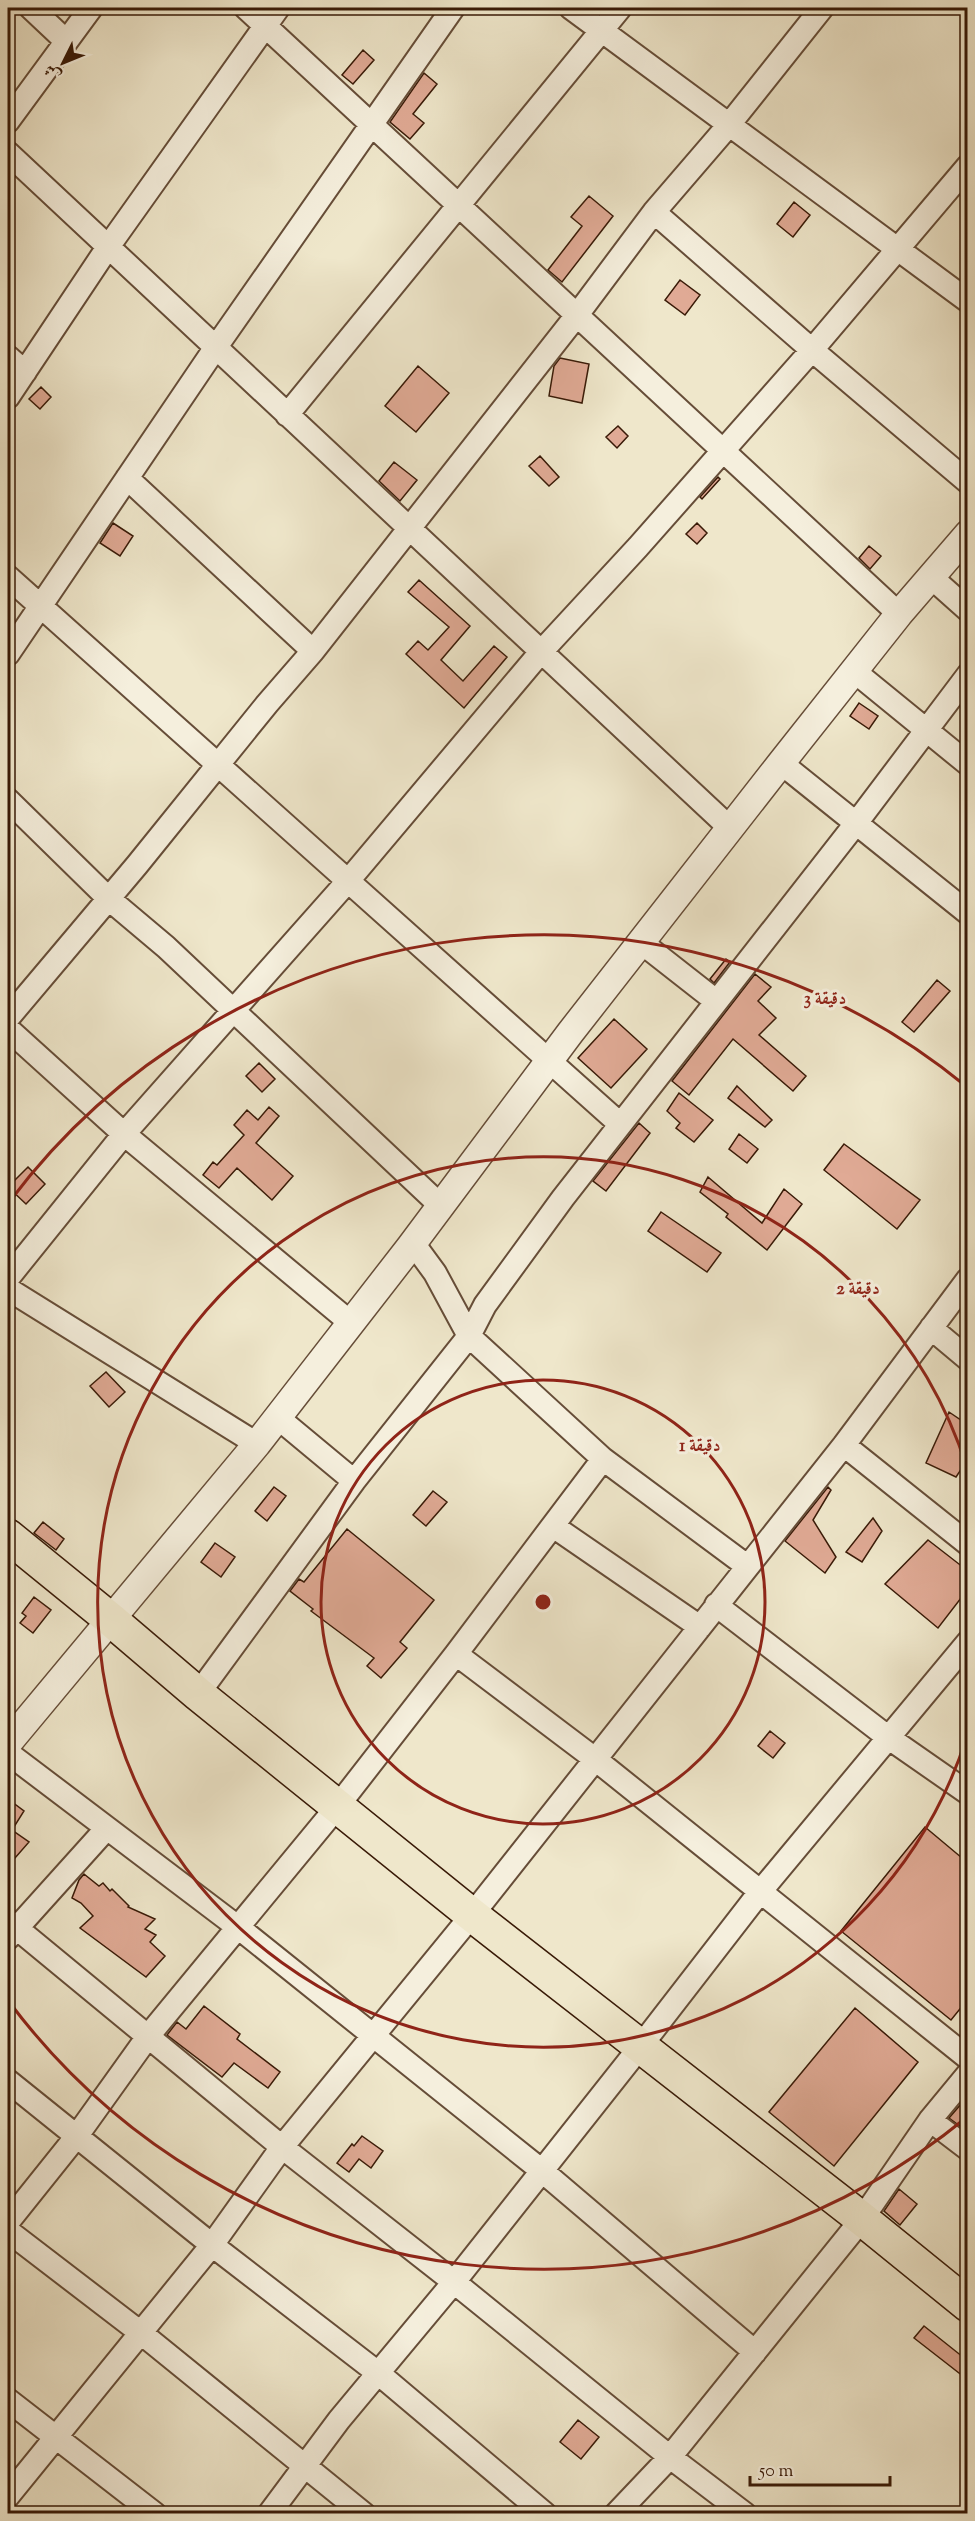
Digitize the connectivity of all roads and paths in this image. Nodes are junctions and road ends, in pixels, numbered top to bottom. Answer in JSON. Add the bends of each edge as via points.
{"nodes":[{"id":1,"x":31,"y":8,"type":"edge"},
{"id":2,"x":91,"y":8,"type":"edge"},
{"id":3,"x":246,"y":8,"type":"edge"},
{"id":4,"x":278,"y":8,"type":"edge"},
{"id":5,"x":453,"y":8,"type":"edge"},
{"id":6,"x":571,"y":8,"type":"edge"},
{"id":7,"x":620,"y":8,"type":"edge"},
{"id":8,"x":822,"y":8,"type":"edge"},
{"id":9,"x":266,"y":27,"type":"junction"},
{"id":10,"x":600,"y":29,"type":"junction"},
{"id":11,"x":66,"y":41,"type":"junction"},
{"id":12,"x":8,"y":121,"type":"edge"},
{"id":13,"x":372,"y":126,"type":"junction"},
{"id":14,"x":729,"y":126,"type":"junction"},
{"id":15,"x":8,"y":153,"type":"edge"},
{"id":16,"x":968,"y":166,"type":"edge"},
{"id":17,"x":457,"y":205,"type":"junction"},
{"id":18,"x":654,"y":212,"type":"junction"},
{"id":19,"x":108,"y":247,"type":"junction"},
{"id":20,"x":897,"y":250,"type":"junction"},
{"id":21,"x":968,"y":301,"type":"edge"},
{"id":22,"x":577,"y":315,"type":"junction"},
{"id":23,"x":216,"y":347,"type":"junction"},
{"id":24,"x":812,"y":350,"type":"junction"},
{"id":25,"x":8,"y":357,"type":"edge"},
{"id":26,"x":25,"y":372,"type":"junction"},
{"id":27,"x":8,"y":398,"type":"edge"},
{"id":28,"x":287,"y":416,"type":"junction"},
{"id":29,"x":722,"y":452,"type":"junction"},
{"id":30,"x":127,"y":478,"type":"junction"},
{"id":31,"x":968,"y":482,"type":"edge"},
{"id":32,"x":408,"y":529,"type":"junction"},
{"id":33,"x":968,"y":534,"type":"edge"},
{"id":34,"x":8,"y":577,"type":"edge"},
{"id":35,"x":931,"y":577,"type":"junction"},
{"id":36,"x":39,"y":606,"type":"junction"},
{"id":37,"x":968,"y":610,"type":"edge"},
{"id":38,"x":899,"y":614,"type":"junction"},
{"id":39,"x":313,"y":651,"type":"junction"},
{"id":40,"x":540,"y":653,"type":"junction"},
{"id":41,"x":8,"y":654,"type":"edge"},
{"id":42,"x":854,"y":671,"type":"junction"},
{"id":43,"x":968,"y":675,"type":"edge"},
{"id":44,"x":926,"y":730,"type":"junction"},
{"id":45,"x":781,"y":763,"type":"junction"},
{"id":46,"x":968,"y":764,"type":"edge"},
{"id":47,"x":220,"y":765,"type":"junction"},
{"id":48,"x":8,"y":800,"type":"edge"},
{"id":49,"x":857,"y":822,"type":"junction"},
{"id":50,"x":731,"y":829,"type":"junction"},
{"id":51,"x":348,"y":881,"type":"junction"},
{"id":52,"x":109,"y":899,"type":"junction"},
{"id":53,"x":968,"y":912,"type":"edge"},
{"id":54,"x":642,"y":943,"type":"junction"},
{"id":55,"x":716,"y":1001,"type":"junction"},
{"id":56,"x":234,"y":1012,"type":"junction"},
{"id":57,"x":8,"y":1018,"type":"edge"},
{"id":58,"x":8,"y":1029,"type":"edge"},
{"id":59,"x":550,"y":1063,"type":"junction"},
{"id":60,"x":620,"y":1124,"type":"junction"},
{"id":61,"x":124,"y":1134,"type":"junction"},
{"id":62,"x":441,"y":1206,"type":"junction"},
{"id":63,"x":413,"y":1243,"type":"junction"},
{"id":64,"x":8,"y":1278,"type":"edge"},
{"id":65,"x":968,"y":1279,"type":"edge"},
{"id":66,"x":8,"y":1289,"type":"edge"},
{"id":67,"x":351,"y":1323,"type":"junction"},
{"id":68,"x":931,"y":1328,"type":"junction"},
{"id":69,"x":469,"y":1336,"type":"junction"},
{"id":70,"x":968,"y":1359,"type":"edge"},
{"id":71,"x":277,"y":1417,"type":"junction"},
{"id":72,"x":256,"y":1444,"type":"junction"},
{"id":73,"x":844,"y":1444,"type":"junction"},
{"id":74,"x":603,"y":1459,"type":"junction"},
{"id":75,"x":354,"y":1481,"type":"junction"},
{"id":76,"x":553,"y":1526,"type":"junction"},
{"id":77,"x":8,"y":1536,"type":"edge"},
{"id":78,"x":968,"y":1544,"type":"edge"},
{"id":79,"x":747,"y":1566,"type":"junction"},
{"id":80,"x":716,"y":1605,"type":"junction"},
{"id":81,"x":111,"y":1619,"type":"junction"},
{"id":82,"x":700,"y":1627,"type":"junction"},
{"id":83,"x":968,"y":1642,"type":"edge"},
{"id":84,"x":456,"y":1654,"type":"junction"},
{"id":85,"x":198,"y":1694,"type":"junction"},
{"id":86,"x":889,"y":1738,"type":"junction"},
{"id":87,"x":8,"y":1743,"type":"edge"},
{"id":88,"x":8,"y":1753,"type":"edge"},
{"id":89,"x":595,"y":1759,"type":"junction"},
{"id":90,"x":968,"y":1793,"type":"edge"},
{"id":91,"x":337,"y":1807,"type":"junction"},
{"id":92,"x":107,"y":1828,"type":"junction"},
{"id":93,"x":760,"y":1892,"type":"junction"},
{"id":94,"x":472,"y":1915,"type":"junction"},
{"id":95,"x":239,"y":1928,"type":"junction"},
{"id":96,"x":10,"y":1929,"type":"edge"},
{"id":97,"x":148,"y":2035,"type":"junction"},
{"id":98,"x":373,"y":2035,"type":"junction"},
{"id":99,"x":640,"y":2047,"type":"junction"},
{"id":100,"x":968,"y":2058,"type":"edge"},
{"id":101,"x":968,"y":2074,"type":"edge"},
{"id":102,"x":8,"y":2081,"type":"edge"},
{"id":103,"x":930,"y":2120,"type":"junction"},
{"id":104,"x":76,"y":2137,"type":"junction"},
{"id":105,"x":282,"y":2147,"type":"junction"},
{"id":106,"x":968,"y":2149,"type":"edge"},
{"id":107,"x":541,"y":2170,"type":"junction"},
{"id":108,"x":862,"y":2219,"type":"junction"},
{"id":109,"x":8,"y":2222,"type":"edge"},
{"id":110,"x":8,"y":2231,"type":"edge"},
{"id":111,"x":212,"y":2245,"type":"junction"},
{"id":112,"x":454,"y":2282,"type":"junction"},
{"id":113,"x":968,"y":2305,"type":"edge"},
{"id":114,"x":141,"y":2333,"type":"junction"},
{"id":115,"x":755,"y":2352,"type":"junction"},
{"id":116,"x":378,"y":2373,"type":"junction"},
{"id":117,"x":8,"y":2400,"type":"edge"},
{"id":118,"x":55,"y":2438,"type":"junction"},
{"id":119,"x":670,"y":2457,"type":"junction"},
{"id":120,"x":306,"y":2465,"type":"junction"},
{"id":121,"x":8,"y":2496,"type":"edge"},
{"id":122,"x":155,"y":2514,"type":"edge"},
{"id":123,"x":269,"y":2514,"type":"edge"},
{"id":124,"x":364,"y":2514,"type":"edge"},
{"id":125,"x":545,"y":2514,"type":"edge"},
{"id":126,"x":616,"y":2514,"type":"edge"},
{"id":127,"x":745,"y":2514,"type":"edge"}],
"edges":[{"from":1,"to":11,"type":"street"},
{"from":2,"to":11,"type":"street"},
{"from":3,"to":9,"type":"street"},
{"from":4,"to":9,"type":"street"},
{"from":5,"to":13,"type":"street"},
{"from":6,"to":10,"type":"street"},
{"from":7,"to":10,"type":"street"},
{"from":8,"to":14,"type":"street"},
{"from":9,"to":13,"type":"street"},
{"from":9,"to":19,"type":"street"},
{"from":10,"to":14,"type":"street"},
{"from":10,"to":17,"type":"street"},
{"from":11,"to":12,"type":"street"},
{"from":13,"to":17,"type":"street"},
{"from":13,"to":23,"type":"street"},
{"from":14,"to":18,"type":"street"},
{"from":14,"to":20,"type":"street"},
{"from":15,"to":19,"type":"street"},
{"from":16,"to":20,"type":"street"},
{"from":17,"to":22,"type":"street"},
{"from":17,"to":28,"type":"street"},
{"from":18,"to":22,"type":"street"},
{"from":18,"to":24,"type":"street"},
{"from":19,"to":23,"type":"street"},
{"from":19,"to":26,"type":"street"},
{"from":20,"to":21,"type":"street"},
{"from":20,"to":24,"type":"street"},
{"from":22,"to":29,"type":"street"},
{"from":22,"to":32,"type":"street"},
{"from":23,"to":28,"type":"street"},
{"from":23,"to":30,"type":"street"},
{"from":24,"to":29,"type":"street"},
{"from":24,"to":31,"type":"street"},
{"from":25,"to":26,"type":"street"},
{"from":26,"to":27,"type":"street"},
{"from":28,"to":32,"type":"street"},
{"from":29,"to":38,"type":"street"},
{"from":29,"to":40,"type":"street"},
{"from":30,"to":36,"type":"street"},
{"from":30,"to":39,"type":"street"},
{"from":32,"to":39,"type":"street"},
{"from":32,"to":40,"type":"street"},
{"from":33,"to":35,"type":"street"},
{"from":34,"to":36,"type":"street"},
{"from":35,"to":37,"type":"street"},
{"from":35,"to":38,"type":"street"},
{"from":36,"to":41,"type":"street"},
{"from":36,"to":47,"type":"street"},
{"from":38,"to":42,"type":"street"},
{"from":39,"to":47,"type":"street"},
{"from":40,"to":50,"type":"street"},
{"from":40,"to":51,"type":"street"},
{"from":42,"to":44,"type":"street"},
{"from":42,"to":45,"type":"street"},
{"from":43,"to":44,"type":"street"},
{"from":44,"to":46,"type":"street"},
{"from":44,"to":49,"type":"street"},
{"from":45,"to":49,"type":"street"},
{"from":45,"to":50,"type":"street"},
{"from":47,"to":51,"type":"street"},
{"from":47,"to":52,"type":"street"},
{"from":48,"to":52,"type":"street"},
{"from":49,"to":53,"type":"street"},
{"from":49,"to":55,"type":"street"},
{"from":50,"to":54,"type":"street"},
{"from":51,"to":56,"type":"street"},
{"from":51,"to":59,"type":"street"},
{"from":52,"to":56,"type":"street"},
{"from":52,"to":57,"type":"street"},
{"from":54,"to":55,"type":"street"},
{"from":54,"to":59,"type":"street"},
{"from":55,"to":60,"type":"street"},
{"from":56,"to":61,"type":"street"},
{"from":56,"to":62,"type":"street"},
{"from":58,"to":61,"type":"street"},
{"from":59,"to":60,"type":"street"},
{"from":59,"to":62,"type":"street"},
{"from":60,"to":69,"type":"street","via":[[485,1305]]},
{"from":61,"to":64,"type":"street"},
{"from":61,"to":67,"type":"street"},
{"from":62,"to":63,"type":"street"},
{"from":63,"to":67,"type":"street"},
{"from":63,"to":69,"type":"street","via":[[435,1273]]},
{"from":65,"to":68,"type":"street"},
{"from":66,"to":72,"type":"street"},
{"from":67,"to":71,"type":"street"},
{"from":68,"to":70,"type":"street"},
{"from":68,"to":73,"type":"street"},
{"from":69,"to":74,"type":"street"},
{"from":69,"to":75,"type":"street"},
{"from":71,"to":72,"type":"street"},
{"from":71,"to":75,"type":"street"},
{"from":72,"to":81,"type":"street"},
{"from":73,"to":78,"type":"street"},
{"from":73,"to":79,"type":"street"},
{"from":74,"to":76,"type":"street"},
{"from":74,"to":79,"type":"street"},
{"from":75,"to":85,"type":"street"},
{"from":76,"to":82,"type":"street"},
{"from":76,"to":84,"type":"street"},
{"from":77,"to":81,"type":"highway"},
{"from":79,"to":80,"type":"street"},
{"from":80,"to":82,"type":"street"},
{"from":80,"to":86,"type":"street"},
{"from":81,"to":85,"type":"highway"},
{"from":81,"to":87,"type":"street"},
{"from":82,"to":89,"type":"street"},
{"from":83,"to":86,"type":"street"},
{"from":84,"to":89,"type":"street"},
{"from":84,"to":91,"type":"street"},
{"from":85,"to":91,"type":"highway"},
{"from":86,"to":90,"type":"street"},
{"from":86,"to":93,"type":"street"},
{"from":88,"to":92,"type":"street"},
{"from":89,"to":93,"type":"street"},
{"from":89,"to":94,"type":"street"},
{"from":91,"to":94,"type":"highway"},
{"from":91,"to":95,"type":"street"},
{"from":92,"to":95,"type":"street"},
{"from":92,"to":96,"type":"street"},
{"from":93,"to":99,"type":"street"},
{"from":93,"to":100,"type":"street"},
{"from":94,"to":98,"type":"street"},
{"from":94,"to":99,"type":"highway"},
{"from":95,"to":97,"type":"street"},
{"from":95,"to":98,"type":"street"},
{"from":96,"to":97,"type":"street"},
{"from":97,"to":104,"type":"street"},
{"from":97,"to":105,"type":"street"},
{"from":98,"to":105,"type":"street"},
{"from":98,"to":107,"type":"street"},
{"from":99,"to":107,"type":"street"},
{"from":99,"to":108,"type":"highway"},
{"from":101,"to":103,"type":"street"},
{"from":102,"to":104,"type":"street"},
{"from":103,"to":106,"type":"street"},
{"from":103,"to":108,"type":"street"},
{"from":104,"to":109,"type":"street"},
{"from":104,"to":111,"type":"street"},
{"from":105,"to":111,"type":"street"},
{"from":105,"to":112,"type":"street"},
{"from":107,"to":112,"type":"street"},
{"from":107,"to":115,"type":"street"},
{"from":108,"to":113,"type":"highway"},
{"from":108,"to":115,"type":"street"},
{"from":110,"to":114,"type":"street"},
{"from":111,"to":114,"type":"street"},
{"from":111,"to":116,"type":"street"},
{"from":112,"to":116,"type":"street"},
{"from":112,"to":119,"type":"street"},
{"from":114,"to":118,"type":"street"},
{"from":114,"to":120,"type":"street"},
{"from":115,"to":119,"type":"street"},
{"from":116,"to":120,"type":"street"},
{"from":116,"to":125,"type":"street"},
{"from":117,"to":118,"type":"street"},
{"from":118,"to":121,"type":"street"},
{"from":118,"to":122,"type":"street"},
{"from":119,"to":126,"type":"street"},
{"from":119,"to":127,"type":"street"},
{"from":120,"to":123,"type":"street"},
{"from":120,"to":124,"type":"street"}]}
